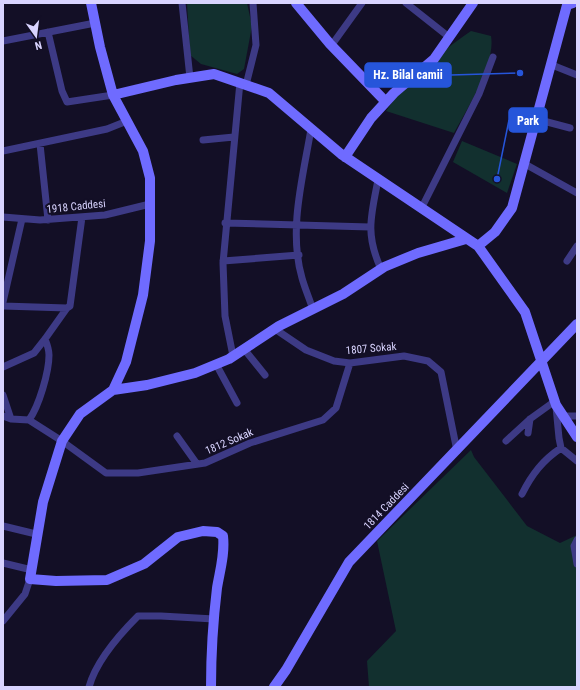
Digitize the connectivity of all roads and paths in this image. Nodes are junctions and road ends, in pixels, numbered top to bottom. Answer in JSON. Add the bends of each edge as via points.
{"nodes":[{"id":1,"x":91,"y":3,"type":"edge"},
{"id":2,"x":182,"y":3,"type":"edge"},
{"id":3,"x":253,"y":3,"type":"edge"},
{"id":4,"x":296,"y":3,"type":"edge"},
{"id":5,"x":362,"y":3,"type":"edge"},
{"id":6,"x":406,"y":3,"type":"edge"},
{"id":7,"x":473,"y":3,"type":"edge"},
{"id":8,"x":558,"y":3,"type":"edge"},
{"id":9,"x":573,"y":3,"type":"edge"},
{"id":10,"x":567,"y":12,"type":"junction"},
{"id":11,"x":95,"y":23,"type":"junction"},
{"id":12,"x":48,"y":32,"type":"junction"},
{"id":13,"x":449,"y":37,"type":"junction"},
{"id":14,"x":3,"y":41,"type":"edge"},
{"id":15,"x":331,"y":46,"type":"junction"},
{"id":16,"x":493,"y":57,"type":"dead end"},
{"id":17,"x":552,"y":64,"type":"junction"},
{"id":18,"x":577,"y":75,"type":"edge"},
{"id":19,"x":190,"y":78,"type":"junction"},
{"id":20,"x":243,"y":84,"type":"junction"},
{"id":21,"x":113,"y":95,"type":"junction"},
{"id":22,"x":386,"y":102,"type":"junction"},
{"id":23,"x":536,"y":118,"type":"junction"},
{"id":24,"x":127,"y":121,"type":"junction"},
{"id":25,"x":570,"y":128,"type":"dead end"},
{"id":26,"x":311,"y":129,"type":"junction"},
{"id":27,"x":234,"y":137,"type":"junction"},
{"id":28,"x":203,"y":140,"type":"dead end"},
{"id":29,"x":40,"y":144,"type":"junction"},
{"id":30,"x":3,"y":151,"type":"edge"},
{"id":31,"x":345,"y":157,"type":"junction"},
{"id":32,"x":525,"y":164,"type":"junction"},
{"id":33,"x":378,"y":180,"type":"junction"},
{"id":34,"x":577,"y":193,"type":"edge"},
{"id":35,"x":150,"y":204,"type":"junction"},
{"id":36,"x":421,"y":209,"type":"junction"},
{"id":37,"x":3,"y":217,"type":"edge"},
{"id":38,"x":82,"y":217,"type":"junction"},
{"id":39,"x":22,"y":219,"type":"junction"},
{"id":40,"x":48,"y":220,"type":"junction"},
{"id":41,"x":225,"y":223,"type":"junction"},
{"id":42,"x":298,"y":225,"type":"junction"},
{"id":43,"x":370,"y":227,"type":"junction"},
{"id":44,"x":466,"y":239,"type":"junction"},
{"id":45,"x":478,"y":246,"type":"junction"},
{"id":46,"x":577,"y":246,"type":"edge"},
{"id":47,"x":299,"y":255,"type":"junction"},
{"id":48,"x":223,"y":261,"type":"junction"},
{"id":49,"x":568,"y":261,"type":"dead end"},
{"id":50,"x":381,"y":269,"type":"junction"},
{"id":51,"x":3,"y":302,"type":"edge"},
{"id":52,"x":3,"y":306,"type":"edge"},
{"id":53,"x":67,"y":308,"type":"junction"},
{"id":54,"x":313,"y":310,"type":"junction"},
{"id":55,"x":577,"y":324,"type":"edge"},
{"id":56,"x":275,"y":329,"type":"junction"},
{"id":57,"x":46,"y":340,"type":"junction"},
{"id":58,"x":244,"y":349,"type":"junction"},
{"id":59,"x":233,"y":356,"type":"junction"},
{"id":60,"x":540,"y":361,"type":"junction"},
{"id":61,"x":350,"y":363,"type":"junction"},
{"id":62,"x":216,"y":364,"type":"junction"},
{"id":63,"x":3,"y":366,"type":"edge"},
{"id":64,"x":265,"y":375,"type":"dead end"},
{"id":65,"x":113,"y":390,"type":"junction"},
{"id":66,"x":3,"y":395,"type":"edge"},
{"id":67,"x":237,"y":402,"type":"dead end"},
{"id":68,"x":555,"y":403,"type":"junction"},
{"id":69,"x":3,"y":416,"type":"edge"},
{"id":70,"x":563,"y":416,"type":"junction"},
{"id":71,"x":577,"y":416,"type":"edge"},
{"id":72,"x":11,"y":419,"type":"junction"},
{"id":73,"x":530,"y":419,"type":"junction"},
{"id":74,"x":29,"y":420,"type":"junction"},
{"id":75,"x":528,"y":433,"type":"dead end"},
{"id":76,"x":177,"y":436,"type":"dead end"},
{"id":77,"x":577,"y":437,"type":"edge"},
{"id":78,"x":62,"y":441,"type":"junction"},
{"id":79,"x":506,"y":441,"type":"dead end"},
{"id":80,"x":561,"y":448,"type":"junction"},
{"id":81,"x":457,"y":451,"type":"junction"},
{"id":82,"x":577,"y":461,"type":"edge"},
{"id":83,"x":197,"y":464,"type":"junction"},
{"id":84,"x":522,"y":494,"type":"dead end"},
{"id":85,"x":3,"y":526,"type":"edge"},
{"id":86,"x":36,"y":534,"type":"junction"},
{"id":87,"x":577,"y":540,"type":"edge"},
{"id":88,"x":3,"y":563,"type":"edge"},
{"id":89,"x":577,"y":564,"type":"edge"},
{"id":90,"x":31,"y":574,"type":"junction"},
{"id":91,"x":214,"y":619,"type":"junction"},
{"id":92,"x":3,"y":621,"type":"edge"},
{"id":93,"x":89,"y":687,"type":"edge"},
{"id":94,"x":211,"y":687,"type":"edge"},
{"id":95,"x":274,"y":687,"type":"edge"}],
"edges":[{"from":1,"to":11,"type":"street"},
{"from":2,"to":19,"type":"street"},
{"from":3,"to":20,"type":"street","via":[[256,45]]},
{"from":4,"to":15,"type":"street"},
{"from":5,"to":15,"type":"street"},
{"from":6,"to":13,"type":"street"},
{"from":7,"to":13,"type":"street"},
{"from":8,"to":10,"type":"street"},
{"from":9,"to":10,"type":"street","via":[[567,5]]},
{"from":10,"to":17,"type":"street"},
{"from":11,"to":12,"type":"street"},
{"from":11,"to":21,"type":"street"},
{"from":12,"to":14,"type":"street"},
{"from":12,"to":21,"type":"street","via":[[62,90],[68,102]]},
{"from":13,"to":22,"type":"street","via":[[434,58]]},
{"from":15,"to":22,"type":"street"},
{"from":16,"to":36,"type":"street","via":[[479,94]]},
{"from":17,"to":18,"type":"street"},
{"from":17,"to":23,"type":"street"},
{"from":19,"to":20,"type":"street","via":[[214,74]]},
{"from":19,"to":21,"type":"street"},
{"from":20,"to":26,"type":"street","via":[[269,92]]},
{"from":20,"to":27,"type":"street"},
{"from":21,"to":24,"type":"street"},
{"from":22,"to":31,"type":"street"},
{"from":23,"to":25,"type":"street"},
{"from":23,"to":32,"type":"street"},
{"from":24,"to":29,"type":"street","via":[[107,129]]},
{"from":24,"to":35,"type":"street","via":[[143,151],[150,178]]},
{"from":26,"to":31,"type":"street"},
{"from":26,"to":42,"type":"street","via":[[299,200]]},
{"from":27,"to":28,"type":"street"},
{"from":27,"to":41,"type":"street"},
{"from":29,"to":30,"type":"street"},
{"from":29,"to":40,"type":"street"},
{"from":31,"to":33,"type":"street"},
{"from":32,"to":34,"type":"street"},
{"from":32,"to":45,"type":"street","via":[[512,208],[495,232]]},
{"from":33,"to":36,"type":"street"},
{"from":33,"to":43,"type":"street"},
{"from":35,"to":38,"type":"street","name":"1918 Caddesi","via":[[105,215]]},
{"from":35,"to":65,"type":"street","via":[[150,241],[143,295],[126,362]]},
{"from":36,"to":44,"type":"street"},
{"from":37,"to":39,"type":"street","name":"1918 Caddesi"},
{"from":38,"to":40,"type":"street","name":"1918 Caddesi"},
{"from":38,"to":53,"type":"street","via":[[70,303]]},
{"from":39,"to":40,"type":"street","name":"1918 Caddesi"},
{"from":39,"to":51,"type":"street"},
{"from":41,"to":42,"type":"street"},
{"from":41,"to":48,"type":"street"},
{"from":42,"to":43,"type":"street"},
{"from":42,"to":47,"type":"street"},
{"from":43,"to":50,"type":"street","via":[[373,252]]},
{"from":44,"to":45,"type":"street"},
{"from":44,"to":50,"type":"street","via":[[418,253]]},
{"from":45,"to":60,"type":"street","via":[[525,312]]},
{"from":46,"to":49,"type":"street"},
{"from":47,"to":48,"type":"street"},
{"from":47,"to":54,"type":"street","via":[[302,277]]},
{"from":48,"to":59,"type":"street","via":[[226,316]]},
{"from":50,"to":54,"type":"street"},
{"from":52,"to":53,"type":"street"},
{"from":53,"to":57,"type":"street"},
{"from":54,"to":56,"type":"street"},
{"from":55,"to":60,"type":"street","name":"1814 Caddesi"},
{"from":56,"to":58,"type":"street"},
{"from":56,"to":61,"type":"street","name":"1807 Sokak","via":[[306,350],[334,361]]},
{"from":57,"to":63,"type":"street","via":[[34,353]]},
{"from":57,"to":74,"type":"street","via":[[48,362],[37,409]]},
{"from":58,"to":59,"type":"street"},
{"from":58,"to":64,"type":"street"},
{"from":59,"to":62,"type":"street"},
{"from":60,"to":68,"type":"street"},
{"from":60,"to":81,"type":"street","name":"1814 Caddesi"},
{"from":61,"to":81,"type":"street","name":"1807 Sokak","via":[[404,356],[428,361],[441,372]]},
{"from":61,"to":83,"type":"street","name":"1812 Sokak","via":[[336,408],[323,420],[250,443]]},
{"from":62,"to":65,"type":"street","via":[[195,373],[161,382]]},
{"from":62,"to":67,"type":"street"},
{"from":65,"to":78,"type":"street","via":[[80,414]]},
{"from":66,"to":72,"type":"street"},
{"from":68,"to":70,"type":"street"},
{"from":68,"to":73,"type":"street"},
{"from":68,"to":80,"type":"street"},
{"from":69,"to":72,"type":"street"},
{"from":70,"to":71,"type":"street"},
{"from":70,"to":77,"type":"street"},
{"from":72,"to":74,"type":"street"},
{"from":73,"to":75,"type":"street"},
{"from":73,"to":79,"type":"street"},
{"from":74,"to":78,"type":"street","name":"1812 Sokak"},
{"from":76,"to":83,"type":"street"},
{"from":78,"to":83,"type":"street","name":"1812 Sokak","via":[[106,473],[138,473]]},
{"from":78,"to":86,"type":"street"},
{"from":80,"to":82,"type":"street"},
{"from":80,"to":84,"type":"street","via":[[549,456],[532,475]]},
{"from":81,"to":95,"type":"street","name":"1814 Caddesi","via":[[349,562]]},
{"from":85,"to":86,"type":"street"},
{"from":86,"to":90,"type":"street"},
{"from":87,"to":89,"type":"street","via":[[574,546]]},
{"from":88,"to":90,"type":"street"},
{"from":90,"to":91,"type":"street","via":[[56,581],[107,580],[144,564],[178,537],[203,531],[217,532],[223,536],[225,550]]},
{"from":90,"to":92,"type":"street","via":[[25,594]]},
{"from":91,"to":93,"type":"street","via":[[138,616],[118,636]]},
{"from":91,"to":94,"type":"street"}]}
